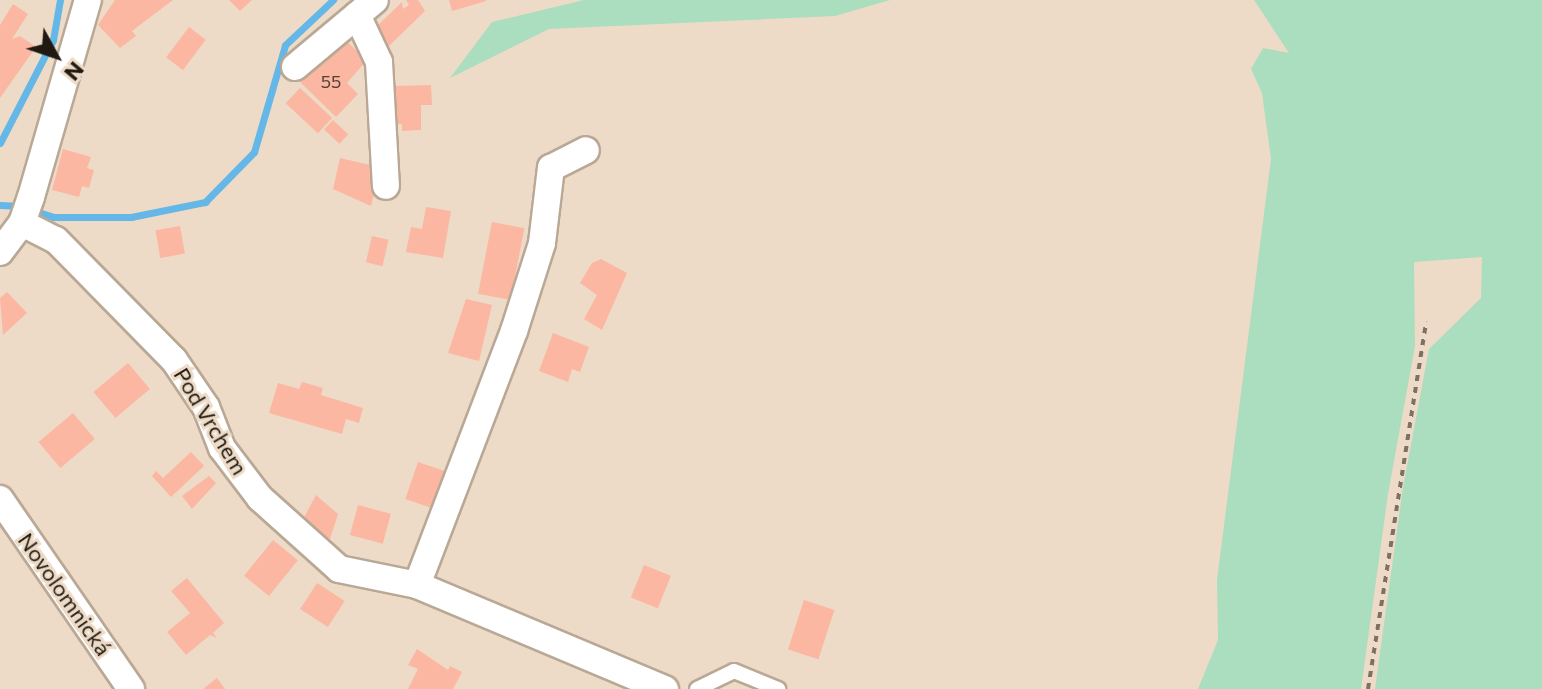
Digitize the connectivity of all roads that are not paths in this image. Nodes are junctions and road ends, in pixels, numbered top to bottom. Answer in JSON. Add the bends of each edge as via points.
{"nodes":[{"id":1,"x":88,"y":0,"type":"edge"},
{"id":2,"x":366,"y":8,"type":"edge"},
{"id":3,"x":295,"y":67,"type":"dead end"},
{"id":4,"x":586,"y":150,"type":"dead end"},
{"id":5,"x":386,"y":186,"type":"dead end"},
{"id":6,"x":22,"y":223,"type":"junction"},
{"id":7,"x":0,"y":252,"type":"edge"},
{"id":8,"x":0,"y":499,"type":"edge"},
{"id":9,"x":417,"y":585,"type":"junction"},
{"id":10,"x":131,"y":689,"type":"edge"},
{"id":11,"x":665,"y":689,"type":"edge"},
{"id":12,"x":697,"y":689,"type":"edge"},
{"id":13,"x":778,"y":689,"type":"edge"}],
"edges":[{"from":1,"to":6,"type":"street"},
{"from":2,"to":3,"type":"street"},
{"from":2,"to":5,"type":"street","via":[[379,62]]},
{"from":4,"to":9,"type":"street","via":[[551,168],[542,243],[514,331]]},
{"from":6,"to":7,"type":"street"},
{"from":6,"to":9,"type":"street","name":"Pod Vrchem","via":[[56,240],[174,360],[206,407],[222,448],[295,533],[339,569]]},
{"from":8,"to":10,"type":"street","name":"Novolomnická"},
{"from":9,"to":11,"type":"street","name":"Pod Vrchem"},
{"from":12,"to":13,"type":"lane","via":[[734,671]]}]}
